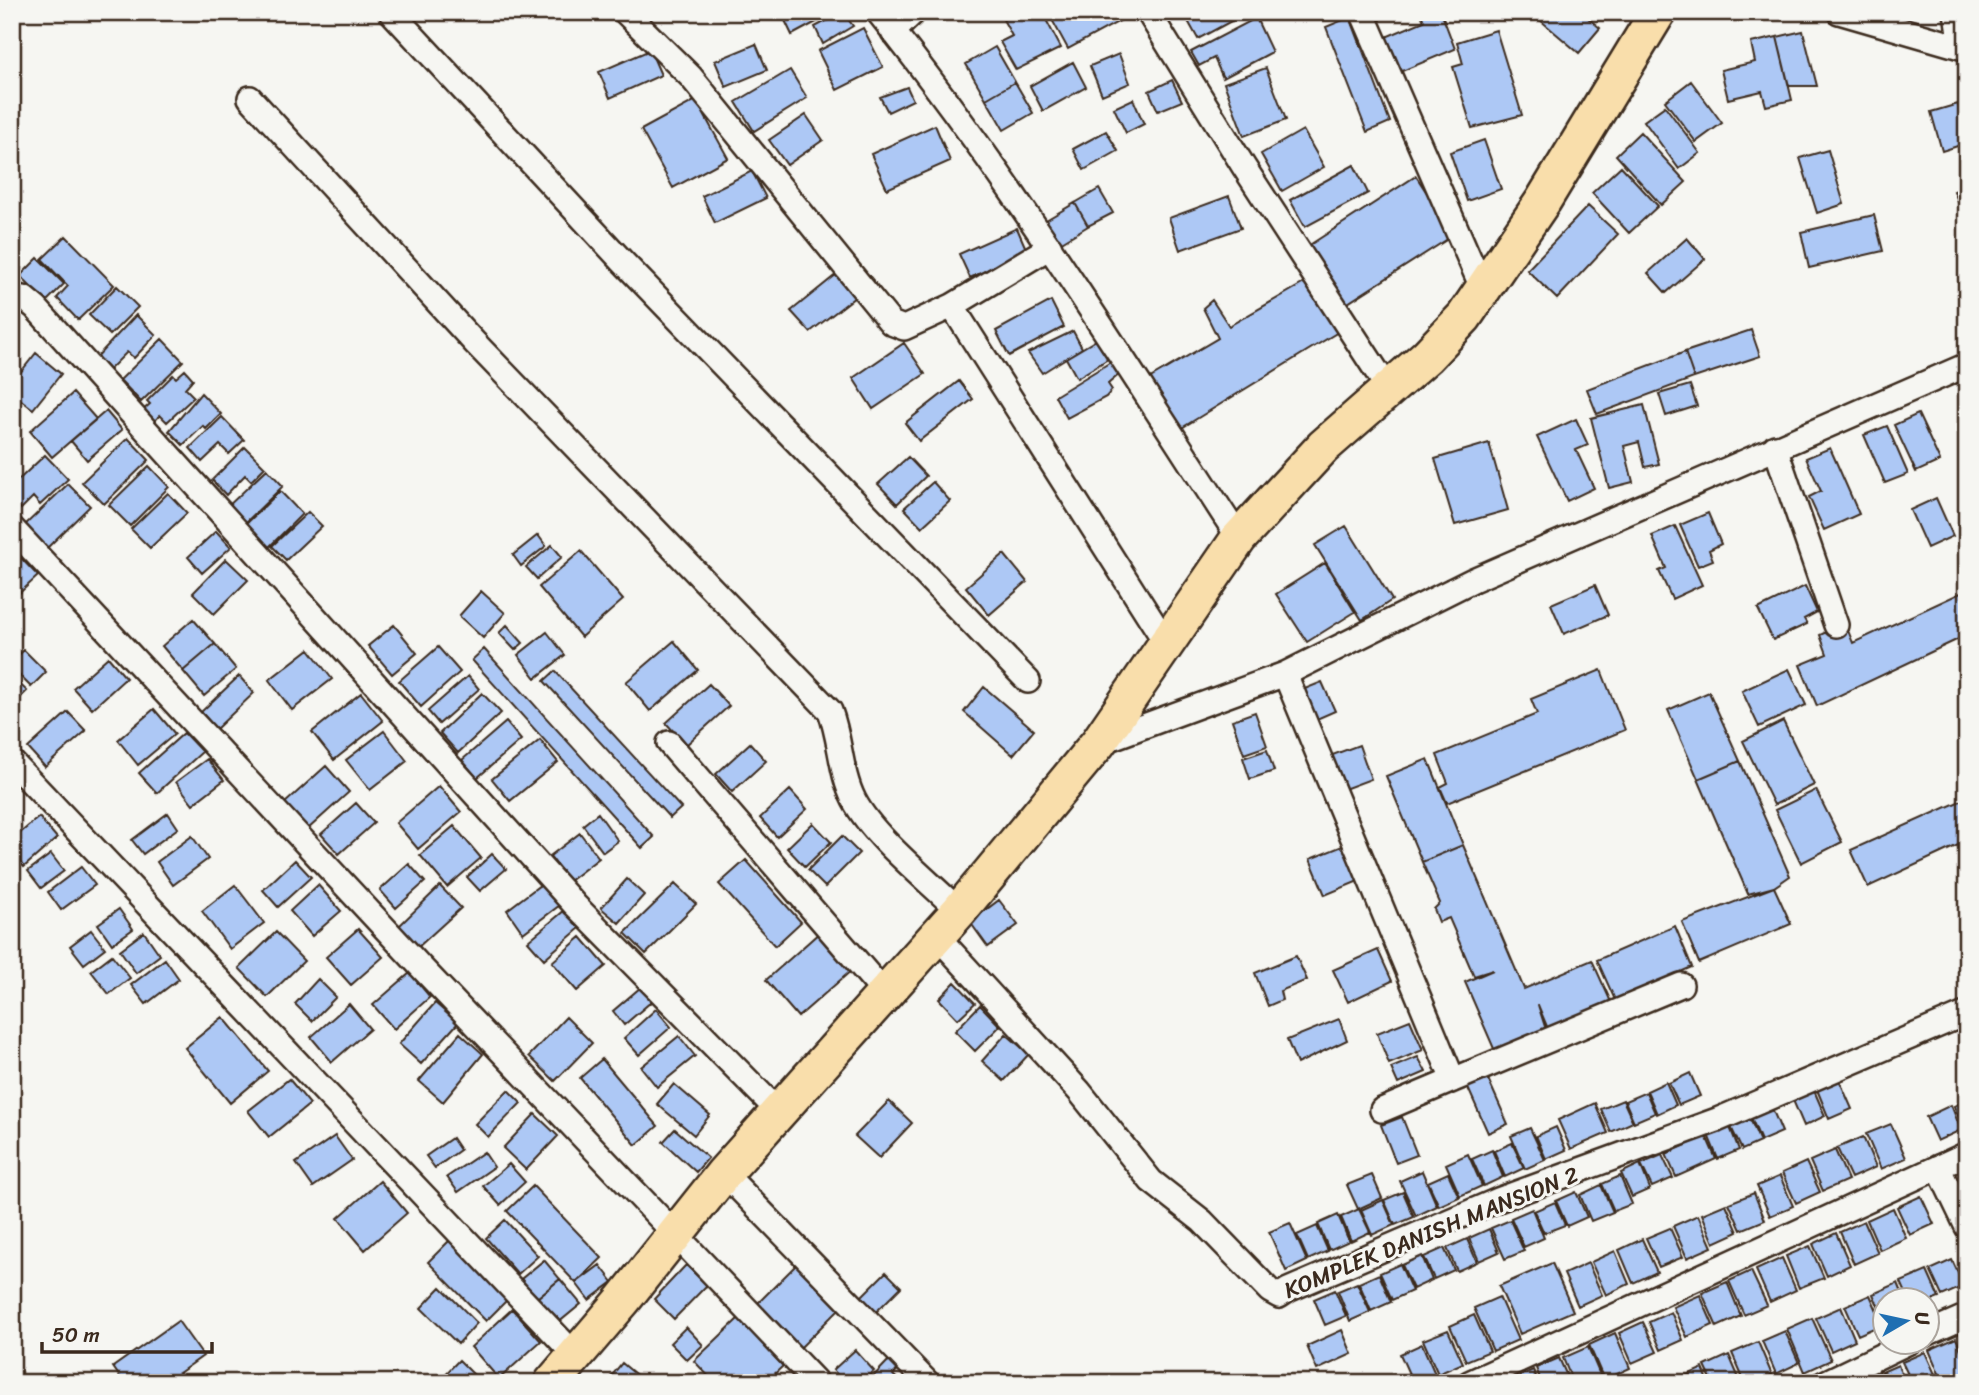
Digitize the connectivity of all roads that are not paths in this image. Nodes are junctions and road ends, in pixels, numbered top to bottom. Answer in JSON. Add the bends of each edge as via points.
{"nodes":[{"id":1,"x":391,"y":12,"type":"edge"},
{"id":2,"x":625,"y":12,"type":"edge"},
{"id":3,"x":878,"y":12,"type":"edge"},
{"id":4,"x":914,"y":12,"type":"edge"},
{"id":5,"x":1148,"y":12,"type":"edge"},
{"id":6,"x":1362,"y":12,"type":"edge"},
{"id":7,"x":1658,"y":12,"type":"edge"},
{"id":8,"x":1839,"y":12,"type":"edge"},
{"id":9,"x":1956,"y":12,"type":"edge"},
{"id":10,"x":893,"y":32,"type":"junction"},
{"id":11,"x":1964,"y":48,"type":"edge"},
{"id":12,"x":250,"y":98,"type":"dead end"},
{"id":13,"x":1050,"y":247,"type":"junction"},
{"id":14,"x":1483,"y":290,"type":"junction"},
{"id":15,"x":12,"y":296,"type":"edge"},
{"id":16,"x":952,"y":306,"type":"junction"},
{"id":17,"x":1967,"y":365,"type":"edge"},
{"id":18,"x":1389,"y":390,"type":"junction"},
{"id":19,"x":1775,"y":447,"type":"junction"},
{"id":20,"x":12,"y":528,"type":"edge"},
{"id":21,"x":1239,"y":538,"type":"junction"},
{"id":22,"x":1836,"y":625,"type":"dead end"},
{"id":23,"x":1168,"y":646,"type":"junction"},
{"id":24,"x":1285,"y":674,"type":"junction"},
{"id":25,"x":1028,"y":681,"type":"dead end"},
{"id":26,"x":669,"y":743,"type":"dead end"},
{"id":27,"x":1098,"y":743,"type":"junction"},
{"id":28,"x":12,"y":762,"type":"edge"},
{"id":29,"x":948,"y":924,"type":"junction"},
{"id":30,"x":1681,"y":985,"type":"dead end"},
{"id":31,"x":886,"y":995,"type":"junction"},
{"id":32,"x":1967,"y":1013,"type":"edge"},
{"id":33,"x":1453,"y":1080,"type":"junction"},
{"id":34,"x":1382,"y":1110,"type":"dead end"},
{"id":35,"x":780,"y":1113,"type":"junction"},
{"id":36,"x":1967,"y":1154,"type":"edge"},
{"id":37,"x":1938,"y":1167,"type":"junction"},
{"id":38,"x":724,"y":1173,"type":"junction"},
{"id":39,"x":1967,"y":1227,"type":"edge"},
{"id":40,"x":676,"y":1233,"type":"junction"},
{"id":41,"x":1967,"y":1315,"type":"edge"},
{"id":42,"x":1940,"y":1328,"type":"edge"},
{"id":43,"x":575,"y":1355,"type":"junction"},
{"id":44,"x":1880,"y":1356,"type":"edge"},
{"id":45,"x":552,"y":1383,"type":"edge"},
{"id":46,"x":817,"y":1383,"type":"edge"},
{"id":47,"x":928,"y":1383,"type":"edge"},
{"id":48,"x":1469,"y":1383,"type":"edge"},
{"id":49,"x":1824,"y":1383,"type":"edge"}],
"edges":[{"from":1,"to":25,"type":"street","via":[[634,273]]},
{"from":2,"to":16,"type":"street","via":[[691,77],[891,323],[904,328]]},
{"from":3,"to":10,"type":"street"},
{"from":4,"to":10,"type":"street"},
{"from":5,"to":18,"type":"street"},
{"from":6,"to":14,"type":"street"},
{"from":7,"to":14,"type":"main road","via":[[1544,201]]},
{"from":8,"to":11,"type":"street"},
{"from":9,"to":11,"type":"street"},
{"from":10,"to":13,"type":"street","via":[[924,67]]},
{"from":12,"to":29,"type":"street","via":[[475,343],[830,711],[855,801]]},
{"from":13,"to":16,"type":"street"},
{"from":13,"to":21,"type":"street"},
{"from":14,"to":18,"type":"main road","via":[[1446,339]]},
{"from":15,"to":35,"type":"street","via":[[24,298],[36,308],[575,905]]},
{"from":16,"to":23,"type":"street"},
{"from":17,"to":19,"type":"street"},
{"from":18,"to":21,"type":"main road","via":[[1323,447]]},
{"from":19,"to":22,"type":"street"},
{"from":19,"to":24,"type":"street","via":[[1474,580]]},
{"from":20,"to":40,"type":"street"},
{"from":21,"to":23,"type":"main road"},
{"from":23,"to":27,"type":"main road"},
{"from":24,"to":27,"type":"street"},
{"from":24,"to":33,"type":"street"},
{"from":26,"to":31,"type":"street"},
{"from":27,"to":29,"type":"main road"},
{"from":28,"to":43,"type":"street"},
{"from":29,"to":31,"type":"main road"},
{"from":29,"to":32,"type":"street","name":"KOMPLEK DANISH MANSION 2","via":[[1150,1181],[1202,1221],[1279,1296],[1498,1200],[1717,1120]]},
{"from":30,"to":33,"type":"street"},
{"from":31,"to":35,"type":"main road"},
{"from":33,"to":34,"type":"street"},
{"from":35,"to":38,"type":"main road"},
{"from":36,"to":37,"type":"street"},
{"from":37,"to":39,"type":"street"},
{"from":37,"to":48,"type":"street"},
{"from":38,"to":40,"type":"main road"},
{"from":38,"to":47,"type":"street"},
{"from":40,"to":43,"type":"main road"},
{"from":40,"to":46,"type":"street"},
{"from":41,"to":42,"type":"street"},
{"from":43,"to":45,"type":"main road"},
{"from":44,"to":49,"type":"street"}]}
